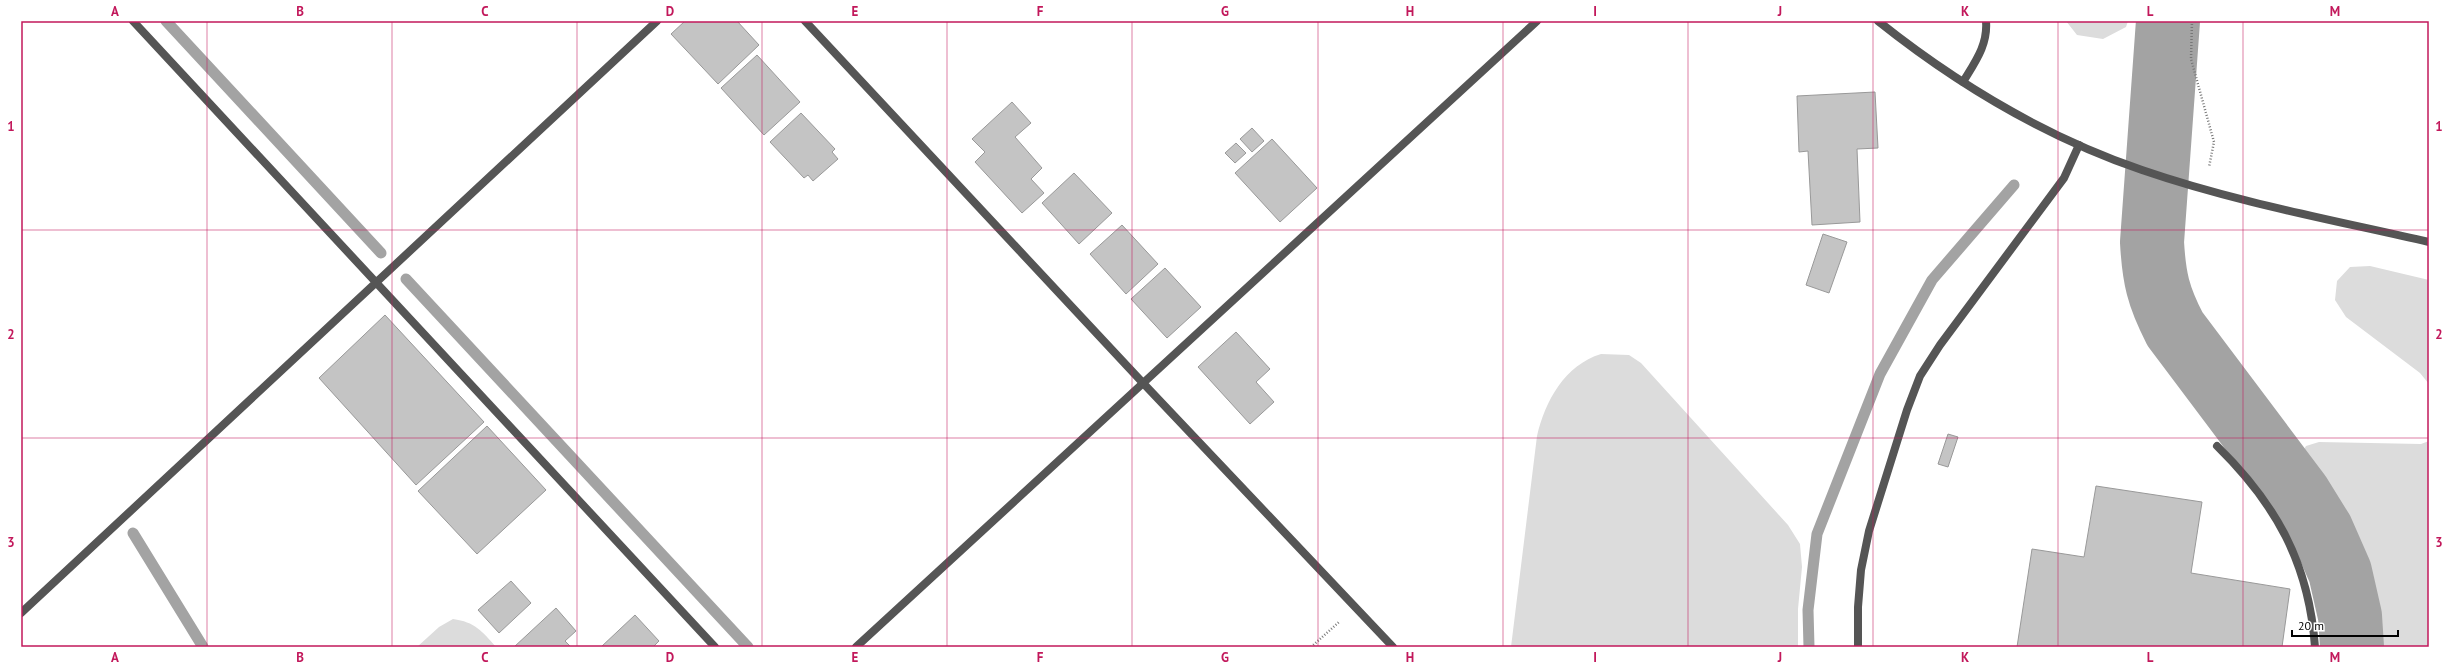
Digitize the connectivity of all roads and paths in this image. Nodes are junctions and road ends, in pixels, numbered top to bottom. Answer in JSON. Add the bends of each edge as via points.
{"nodes":[{"id":1,"x":133,"y":21,"type":"edge"},
{"id":2,"x":657,"y":21,"type":"edge"},
{"id":3,"x":805,"y":21,"type":"edge"},
{"id":4,"x":1537,"y":21,"type":"edge"},
{"id":5,"x":1878,"y":21,"type":"edge"},
{"id":6,"x":1986,"y":21,"type":"edge"},
{"id":7,"x":2192,"y":21,"type":"edge"},
{"id":8,"x":1963,"y":82,"type":"junction"},
{"id":9,"x":2079,"y":144,"type":"junction"},
{"id":10,"x":2204,"y":189,"type":"junction"},
{"id":11,"x":2429,"y":242,"type":"edge"},
{"id":12,"x":376,"y":282,"type":"junction"},
{"id":13,"x":1143,"y":384,"type":"junction"},
{"id":14,"x":2217,"y":446,"type":"dead end"},
{"id":15,"x":1356,"y":608,"type":"junction"},
{"id":16,"x":21,"y":613,"type":"edge"},
{"id":17,"x":715,"y":647,"type":"edge"},
{"id":18,"x":856,"y":647,"type":"edge"},
{"id":19,"x":1311,"y":647,"type":"edge"},
{"id":20,"x":1393,"y":647,"type":"edge"},
{"id":21,"x":1858,"y":647,"type":"edge"},
{"id":22,"x":2315,"y":647,"type":"edge"}],
"edges":[{"from":1,"to":12,"type":"street"},
{"from":2,"to":12,"type":"street"},
{"from":3,"to":13,"type":"street"},
{"from":4,"to":13,"type":"street"},
{"from":5,"to":8,"type":"street"},
{"from":6,"to":8,"type":"street","via":[[1987,33],[1982,51]]},
{"from":7,"to":10,"type":"path","via":[[2191,59],[2214,142]]},
{"from":8,"to":9,"type":"street","via":[[1994,102]]},
{"from":9,"to":10,"type":"street","via":[[2124,163]]},
{"from":9,"to":21,"type":"street","via":[[2064,178],[1940,345],[1920,376],[1869,531],[1861,570]]},
{"from":10,"to":11,"type":"street"},
{"from":12,"to":16,"type":"street"},
{"from":12,"to":17,"type":"street"},
{"from":13,"to":15,"type":"street"},
{"from":13,"to":18,"type":"street"},
{"from":14,"to":22,"type":"street","via":[[2245,474],[2270,507],[2290,542],[2304,580],[2313,620]]},
{"from":15,"to":19,"type":"path"},
{"from":15,"to":20,"type":"street"}]}
